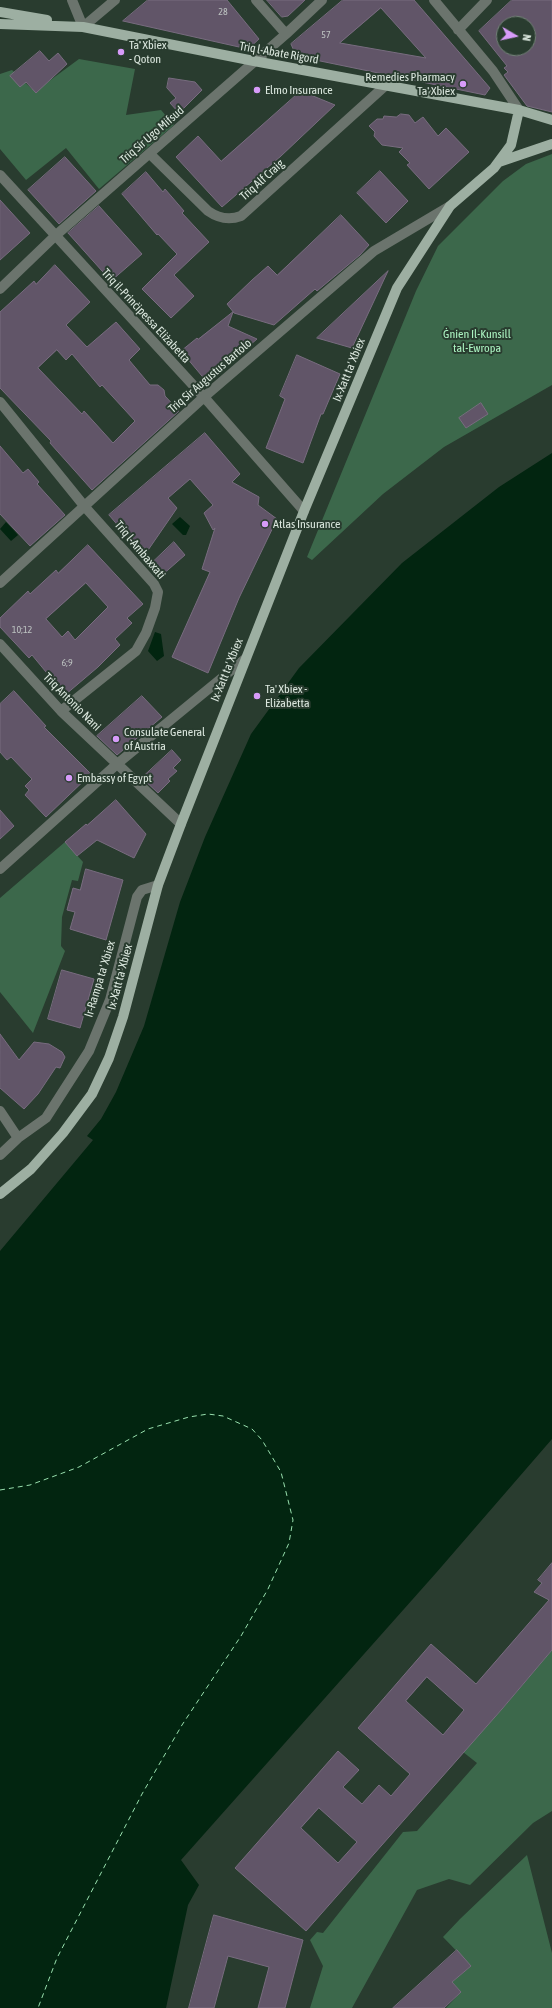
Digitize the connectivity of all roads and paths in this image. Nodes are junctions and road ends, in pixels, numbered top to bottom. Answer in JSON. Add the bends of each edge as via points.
{"nodes":[{"id":1,"x":72,"y":0,"type":"edge"},
{"id":2,"x":115,"y":0,"type":"edge"},
{"id":3,"x":256,"y":0,"type":"edge"},
{"id":4,"x":322,"y":0,"type":"edge"},
{"id":5,"x":434,"y":0,"type":"edge"},
{"id":6,"x":487,"y":0,"type":"edge"},
{"id":7,"x":0,"y":12,"type":"edge"},
{"id":8,"x":0,"y":24,"type":"edge"},
{"id":9,"x":83,"y":27,"type":"junction"},
{"id":10,"x":458,"y":30,"type":"junction"},
{"id":11,"x":286,"y":34,"type":"junction"},
{"id":12,"x":254,"y":61,"type":"junction"},
{"id":13,"x":386,"y":85,"type":"junction"},
{"id":14,"x":520,"y":110,"type":"junction"},
{"id":15,"x":552,"y":120,"type":"edge"},
{"id":16,"x":552,"y":144,"type":"edge"},
{"id":17,"x":150,"y":154,"type":"junction"},
{"id":18,"x":499,"y":162,"type":"junction"},
{"id":19,"x":0,"y":175,"type":"edge"},
{"id":20,"x":450,"y":206,"type":"junction"},
{"id":21,"x":55,"y":236,"type":"junction"},
{"id":22,"x":0,"y":289,"type":"edge"},
{"id":23,"x":204,"y":397,"type":"junction"},
{"id":24,"x":0,"y":402,"type":"edge"},
{"id":25,"x":85,"y":507,"type":"junction"},
{"id":26,"x":304,"y":511,"type":"junction"},
{"id":27,"x":0,"y":583,"type":"edge"},
{"id":28,"x":0,"y":644,"type":"edge"},
{"id":29,"x":245,"y":659,"type":"junction"},
{"id":30,"x":61,"y":711,"type":"junction"},
{"id":31,"x":117,"y":764,"type":"junction"},
{"id":32,"x":181,"y":824,"type":"junction"},
{"id":33,"x":0,"y":869,"type":"edge"},
{"id":34,"x":158,"y":885,"type":"junction"},
{"id":35,"x":0,"y":1111,"type":"edge"},
{"id":36,"x":18,"y":1138,"type":"junction"},
{"id":37,"x":0,"y":1155,"type":"edge"},
{"id":38,"x":0,"y":1194,"type":"edge"}],
"edges":[{"from":1,"to":9,"type":"street"},
{"from":2,"to":9,"type":"street"},
{"from":3,"to":11,"type":"street"},
{"from":4,"to":11,"type":"street","name":"Triq Sir Ugo Mifsud"},
{"from":5,"to":10,"type":"street"},
{"from":6,"to":10,"type":"street"},
{"from":7,"to":9,"type":"main road"},
{"from":8,"to":9,"type":"main road","name":"Triq l-Abate Rigord"},
{"from":9,"to":12,"type":"main road","name":"Triq l-Abate Rigord"},
{"from":10,"to":14,"type":"street","via":[[493,71]]},
{"from":11,"to":12,"type":"street","name":"Triq Sir Ugo Mifsud"},
{"from":12,"to":13,"type":"main road","name":"Triq l-Abate Rigord"},
{"from":12,"to":17,"type":"street","name":"Triq Sir Ugo Mifsud"},
{"from":13,"to":14,"type":"main road","name":"Triq l-Abate Rigord"},
{"from":13,"to":17,"type":"street","name":"Triq Alf Craig","via":[[237,218],[218,217],[208,211]]},
{"from":14,"to":15,"type":"main road","name":"Triq l-Abate Rigord"},
{"from":14,"to":18,"type":"main road","name":"Ix-Xatt ta' Xbiex","via":[[511,145]]},
{"from":16,"to":18,"type":"main road","name":"Ix-Xatt ta' Xbiex"},
{"from":17,"to":21,"type":"street","name":"Triq Sir Ugo Mifsud"},
{"from":18,"to":20,"type":"main road","name":"Ix-Xatt ta' Xbiex"},
{"from":19,"to":21,"type":"street","name":"Triq il-Prinċipessa Eliżabetta"},
{"from":20,"to":23,"type":"street","name":"Triq Sir Augustus Bartolo","via":[[374,251]]},
{"from":20,"to":26,"type":"main road","name":"Ix-Xatt ta' Xbiex","via":[[397,288]]},
{"from":21,"to":22,"type":"street","name":"Triq Sir Ugo Mifsud"},
{"from":21,"to":23,"type":"street","name":"Triq il-Prinċipessa Eliżabetta"},
{"from":23,"to":25,"type":"street","name":"Triq Sir Augustus Bartolo"},
{"from":23,"to":26,"type":"street","name":"Triq il-Prinċipessa Eliżabetta"},
{"from":24,"to":25,"type":"street","name":"Triq l-Ambaxxati"},
{"from":25,"to":27,"type":"street","name":"Triq Sir Augustus Bartolo"},
{"from":25,"to":30,"type":"street","name":"Triq l-Ambaxxati","via":[[154,584],[158,592],[146,633],[136,650]]},
{"from":26,"to":29,"type":"main road","name":"Ix-Xatt ta' Xbiex"},
{"from":28,"to":30,"type":"street","name":"Triq Antonio Nani"},
{"from":29,"to":31,"type":"street"},
{"from":29,"to":32,"type":"main road","name":"Ix-Xatt ta' Xbiex"},
{"from":30,"to":31,"type":"street","name":"Triq Antonio Nani"},
{"from":31,"to":32,"type":"street","name":"Triq Antonio Nani"},
{"from":31,"to":33,"type":"street"},
{"from":32,"to":34,"type":"main road","name":"Ix-Xatt ta' Xbiex"},
{"from":34,"to":36,"type":"street","name":"Ir-Rampa ta' Xbiex","via":[[142,890],[137,897],[110,1000],[89,1051],[46,1118]]},
{"from":34,"to":38,"type":"main road","name":"Ix-Xatt ta' Xbiex","via":[[123,1017],[109,1058],[92,1094],[63,1133],[31,1169]]},
{"from":35,"to":36,"type":"street"},
{"from":36,"to":37,"type":"street","name":"Ir-Rampa ta' Xbiex"}]}
